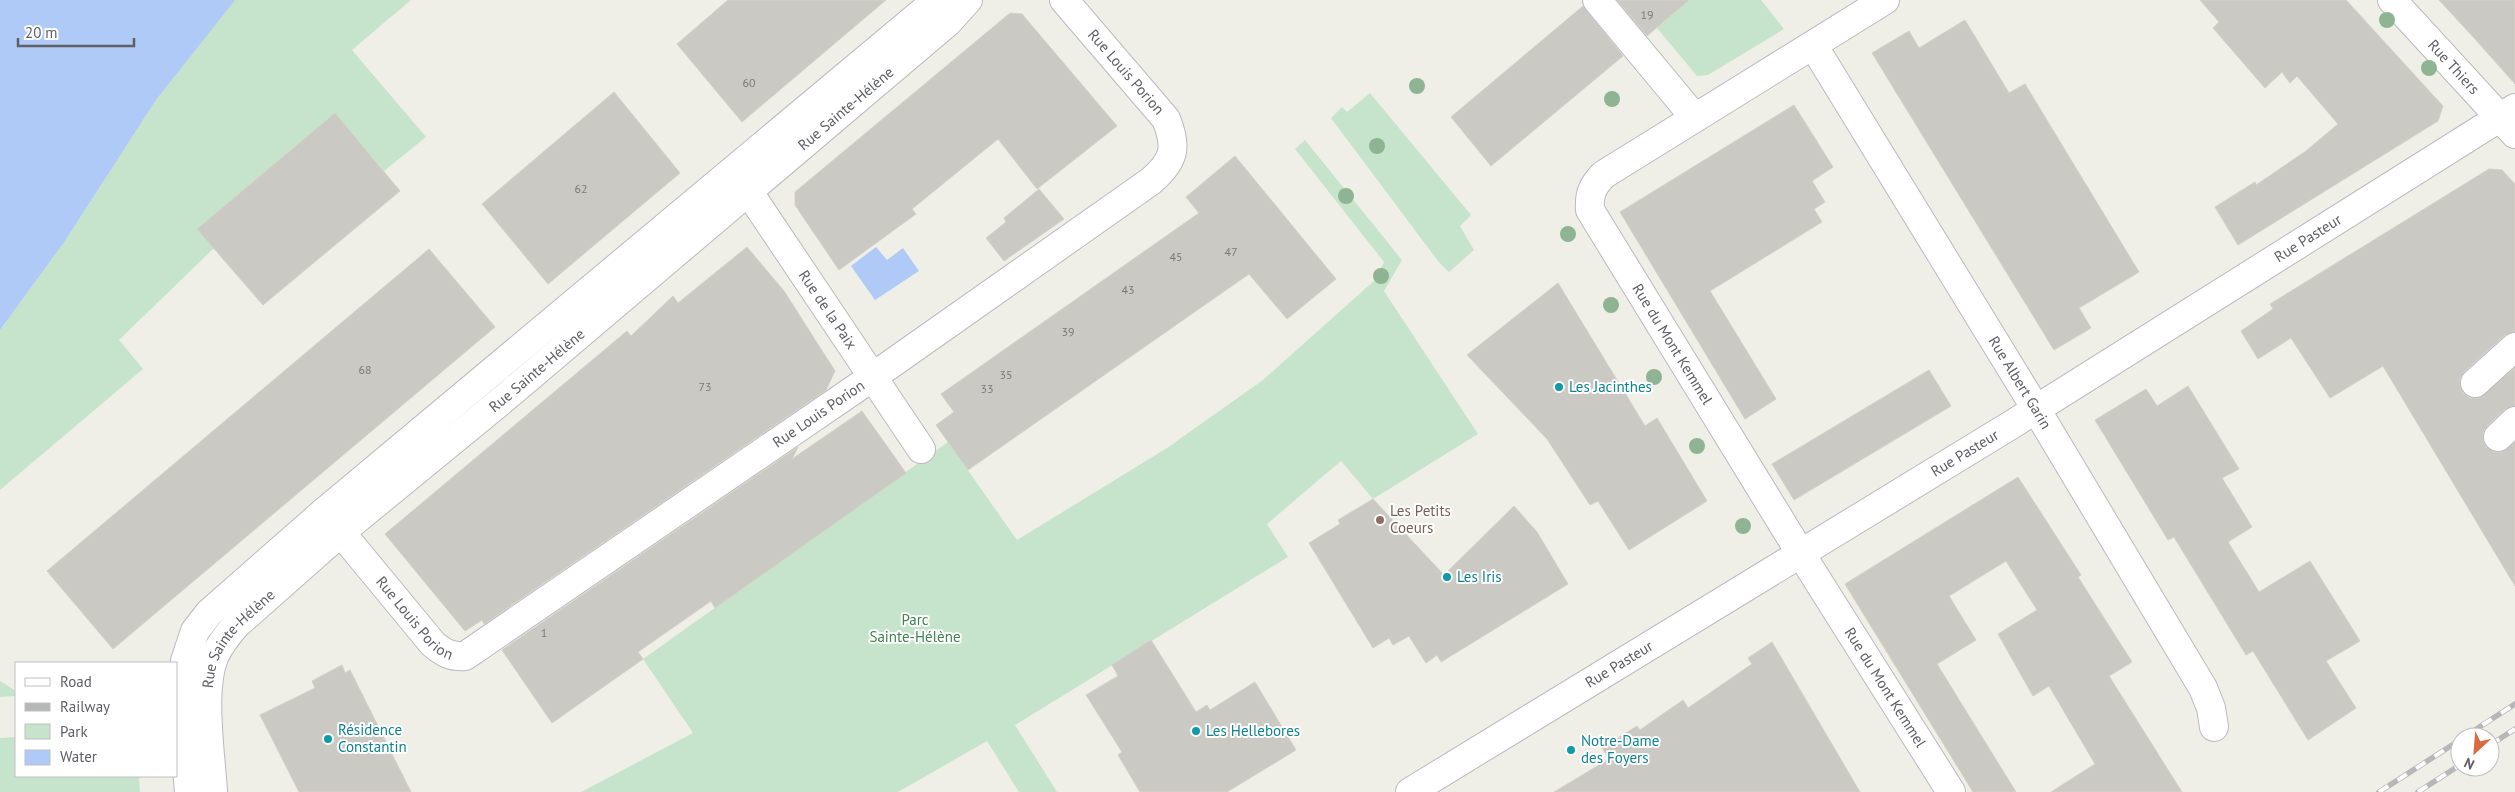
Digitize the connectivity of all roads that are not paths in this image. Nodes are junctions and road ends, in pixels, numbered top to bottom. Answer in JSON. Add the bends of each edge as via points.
{"nodes":[{"id":1,"x":937,"y":0,"type":"edge"},
{"id":2,"x":968,"y":0,"type":"edge"},
{"id":3,"x":1064,"y":0,"type":"edge"},
{"id":4,"x":1597,"y":0,"type":"edge"},
{"id":5,"x":1885,"y":0,"type":"edge"},
{"id":6,"x":2392,"y":0,"type":"edge"},
{"id":7,"x":1813,"y":45,"type":"junction"},
{"id":8,"x":1695,"y":118,"type":"junction"},
{"id":9,"x":2510,"y":120,"type":"edge"},
{"id":10,"x":742,"y":180,"type":"junction"},
{"id":11,"x":2515,"y":347,"type":"edge"},
{"id":12,"x":874,"y":376,"type":"junction"},
{"id":13,"x":2475,"y":383,"type":"dead end"},
{"id":14,"x":2036,"y":409,"type":"junction"},
{"id":15,"x":920,"y":449,"type":"dead end"},
{"id":16,"x":332,"y":523,"type":"junction"},
{"id":17,"x":1800,"y":554,"type":"junction"},
{"id":18,"x":2214,"y":727,"type":"dead end"},
{"id":19,"x":189,"y":792,"type":"edge"},
{"id":20,"x":213,"y":792,"type":"edge"},
{"id":21,"x":1410,"y":792,"type":"edge"},
{"id":22,"x":1951,"y":792,"type":"edge"}],
"edges":[{"from":1,"to":10,"type":"street","name":"Rue Sainte-Hélène"},
{"from":2,"to":10,"type":"street","name":"Rue Sainte-Hélène","via":[[948,22]]},
{"from":3,"to":12,"type":"street","name":"Rue Louis Porion","via":[[1166,119],[1174,147],[1171,159],[1151,181]]},
{"from":4,"to":8,"type":"street"},
{"from":5,"to":7,"type":"street","name":"Rue du Mont Kemmel"},
{"from":6,"to":9,"type":"street","name":"Rue Thiers"},
{"from":7,"to":8,"type":"street","name":"Rue du Mont Kemmel"},
{"from":7,"to":14,"type":"street","name":"Rue Albert Garin"},
{"from":8,"to":17,"type":"street","name":"Rue du Mont Kemmel","via":[[1603,175],[1593,185],[1589,196],[1590,210]]},
{"from":9,"to":14,"type":"street","name":"Rue Pasteur"},
{"from":10,"to":12,"type":"street","name":"Rue de la Paix"},
{"from":10,"to":16,"type":"street","name":"Rue Sainte-Hélène"},
{"from":11,"to":13,"type":"street"},
{"from":12,"to":15,"type":"street","name":"Rue de la Paix"},
{"from":12,"to":16,"type":"street","name":"Rue Louis Porion","via":[[465,656],[449,655],[433,644]]},
{"from":14,"to":17,"type":"street","name":"Rue Pasteur"},
{"from":14,"to":18,"type":"street","name":"Rue Albert Garin","via":[[2203,688]]},
{"from":16,"to":19,"type":"street","name":"Rue Sainte-Hélène","via":[[233,590],[208,613],[196,631],[185,661],[185,744]]},
{"from":16,"to":20,"type":"street","name":"Rue Sainte-Hélène","via":[[237,624],[214,657],[207,693]]},
{"from":17,"to":21,"type":"street","name":"Rue Pasteur"},
{"from":17,"to":22,"type":"street","name":"Rue du Mont Kemmel"}]}
